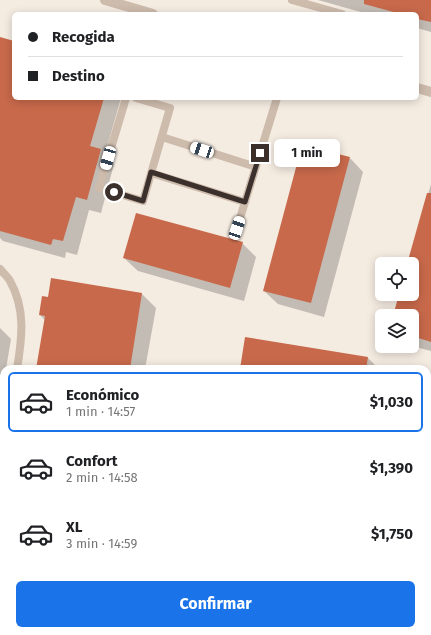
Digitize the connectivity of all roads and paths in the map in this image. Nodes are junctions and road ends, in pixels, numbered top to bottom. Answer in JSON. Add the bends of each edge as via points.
{"nodes":[{"id":1,"x":104,"y":0,"type":"edge"},
{"id":2,"x":292,"y":0,"type":"edge"},
{"id":3,"x":146,"y":12,"type":"edge"},
{"id":4,"x":335,"y":12,"type":"edge"},
{"id":5,"x":419,"y":89,"type":"edge"},
{"id":6,"x":431,"y":92,"type":"edge"},
{"id":7,"x":125,"y":100,"type":"edge"},
{"id":8,"x":143,"y":100,"type":"edge"},
{"id":9,"x":276,"y":100,"type":"edge"},
{"id":10,"x":162,"y":137,"type":"junction"},
{"id":11,"x":256,"y":167,"type":"junction"},
{"id":12,"x":151,"y":172,"type":"junction"},
{"id":13,"x":245,"y":202,"type":"junction"},
{"id":14,"x":237,"y":228,"type":"dead end"},
{"id":15,"x":0,"y":270,"type":"edge"},
{"id":16,"x":18,"y":365,"type":"edge"}],
"edges":[{"from":1,"to":3,"type":"street"},
{"from":2,"to":4,"type":"lane"},
{"from":5,"to":6,"type":"street"},
{"from":7,"to":12,"type":"lane","via":[[99,188],[143,201]]},
{"from":8,"to":10,"type":"lane","via":[[170,108]]},
{"from":9,"to":11,"type":"lane"},
{"from":10,"to":11,"type":"lane"},
{"from":10,"to":12,"type":"lane"},
{"from":11,"to":13,"type":"lane"},
{"from":12,"to":13,"type":"lane"},
{"from":13,"to":14,"type":"lane"},
{"from":15,"to":16,"type":"lane","via":[[10,280],[21,314],[22,342]]}]}
